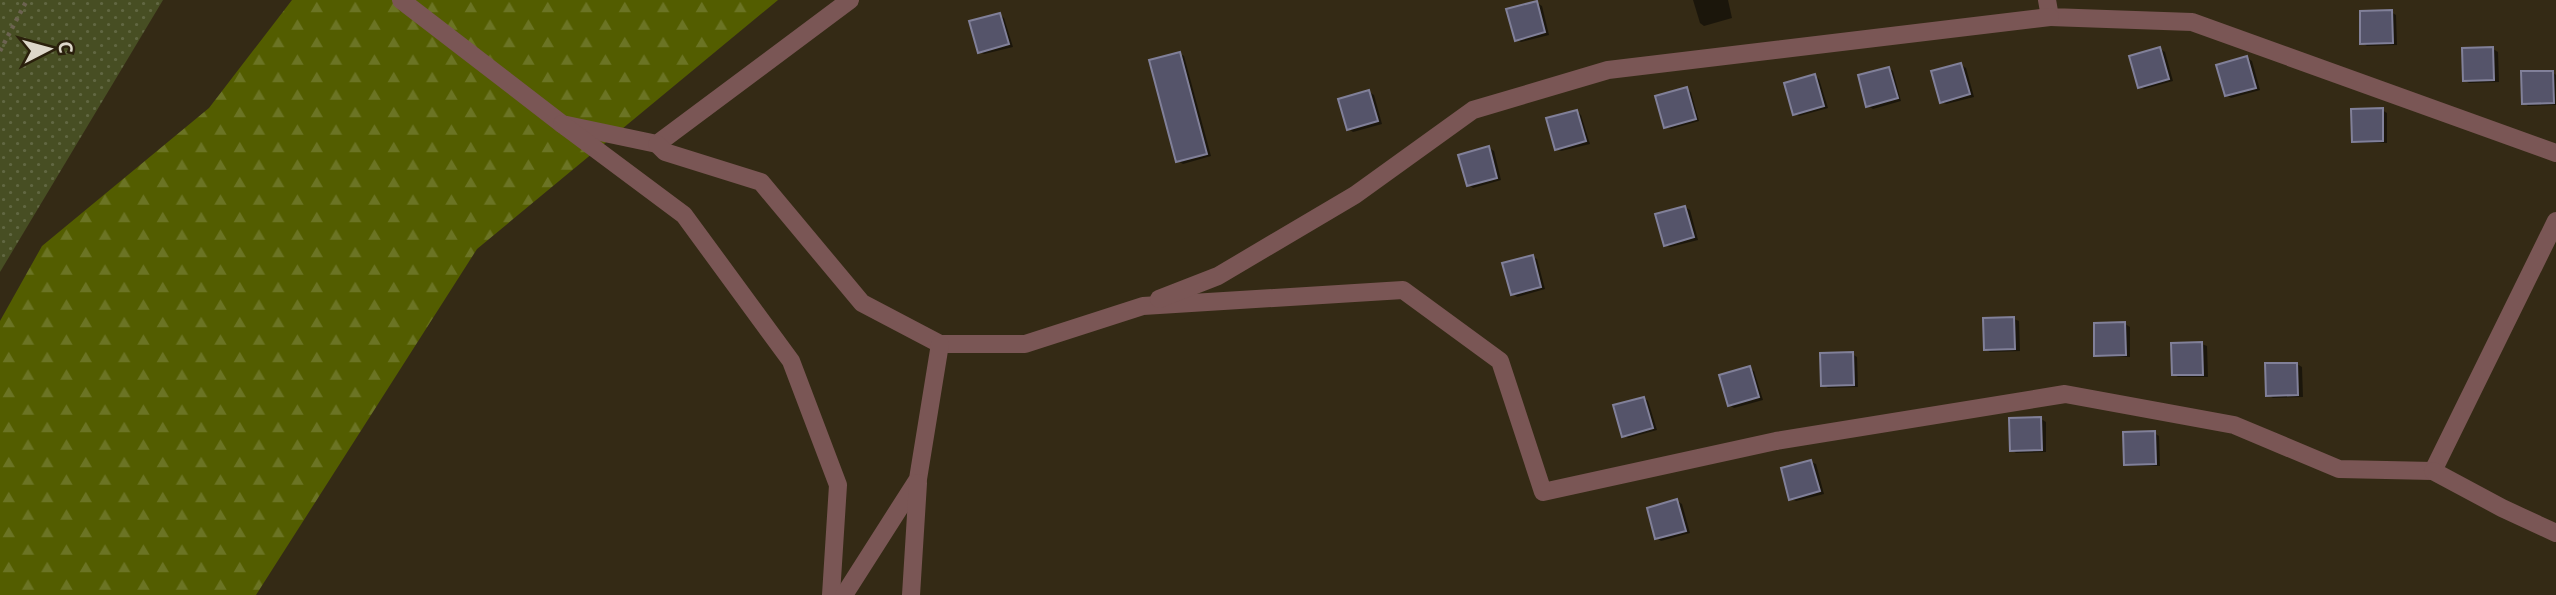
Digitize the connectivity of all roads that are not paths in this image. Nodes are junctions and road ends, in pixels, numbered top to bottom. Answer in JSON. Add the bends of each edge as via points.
{"nodes":[{"id":1,"x":401,"y":0,"type":"edge"},
{"id":2,"x":850,"y":0,"type":"edge"},
{"id":3,"x":2049,"y":8,"type":"edge"},
{"id":4,"x":562,"y":124,"type":"junction"},
{"id":5,"x":657,"y":144,"type":"junction"},
{"id":6,"x":2556,"y":153,"type":"edge"},
{"id":7,"x":2556,"y":221,"type":"edge"},
{"id":8,"x":1143,"y":306,"type":"junction"},
{"id":9,"x":940,"y":344,"type":"junction"},
{"id":10,"x":2433,"y":471,"type":"junction"},
{"id":11,"x":918,"y":479,"type":"junction"},
{"id":12,"x":2556,"y":533,"type":"edge"},
{"id":13,"x":831,"y":595,"type":"edge"},
{"id":14,"x":844,"y":595,"type":"edge"},
{"id":15,"x":911,"y":595,"type":"edge"}],
"edges":[{"from":1,"to":4,"type":"street"},
{"from":2,"to":5,"type":"street"},
{"from":3,"to":6,"type":"street","via":[[2192,22]]},
{"from":3,"to":8,"type":"street","via":[[1608,70],[1473,110],[1332,209],[1218,276]]},
{"from":4,"to":5,"type":"street"},
{"from":4,"to":13,"type":"street","via":[[684,215],[792,361],[838,485]]},
{"from":5,"to":9,"type":"street","via":[[665,152],[761,182],[862,303]]},
{"from":7,"to":10,"type":"street"},
{"from":8,"to":9,"type":"street","via":[[1025,344]]},
{"from":8,"to":10,"type":"street","via":[[1403,290],[1500,361],[1543,492],[1776,441],[2065,394],[2234,425],[2339,469]]},
{"from":9,"to":11,"type":"street"},
{"from":10,"to":12,"type":"street"},
{"from":11,"to":14,"type":"street"},
{"from":11,"to":15,"type":"street"}]}
